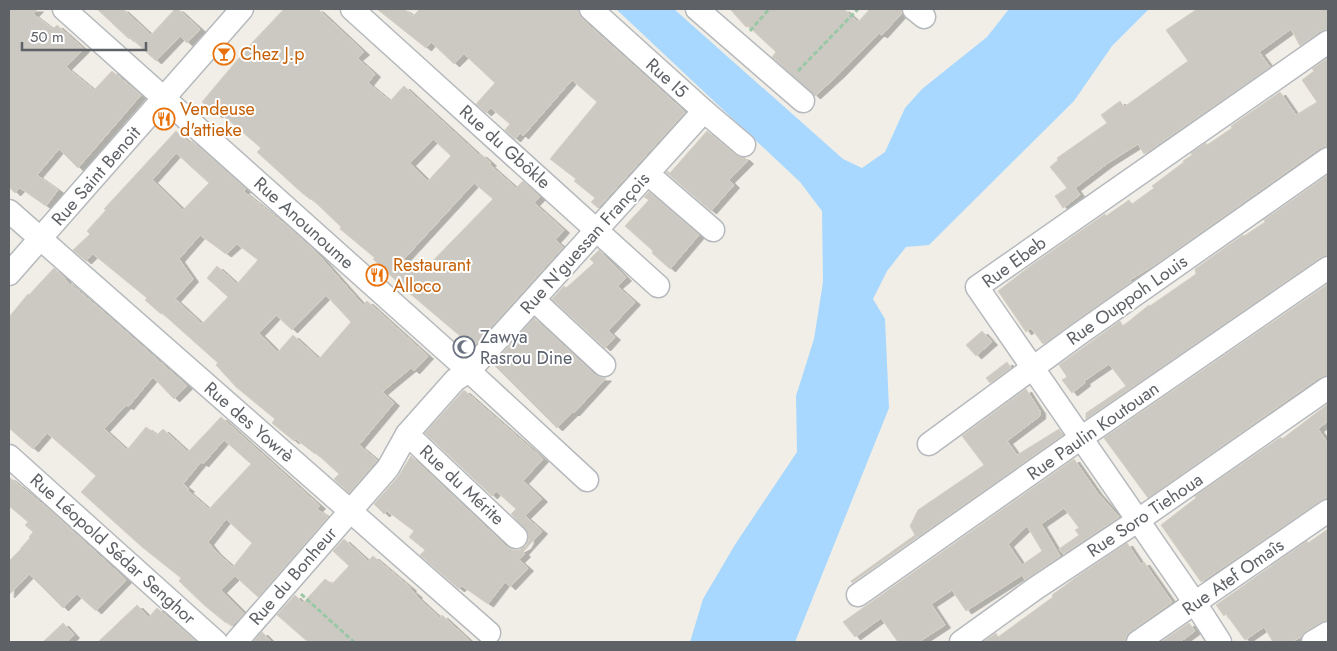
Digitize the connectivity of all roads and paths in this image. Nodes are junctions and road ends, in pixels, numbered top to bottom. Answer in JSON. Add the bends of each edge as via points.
{"nodes":[{"id":1,"x":64,"y":9,"type":"edge"},
{"id":2,"x":242,"y":9,"type":"edge"},
{"id":3,"x":352,"y":9,"type":"edge"},
{"id":4,"x":591,"y":9,"type":"edge"},
{"id":5,"x":697,"y":9,"type":"edge"},
{"id":6,"x":769,"y":9,"type":"edge"},
{"id":7,"x":858,"y":9,"type":"edge"},
{"id":8,"x":1328,"y":42,"type":"edge"},
{"id":9,"x":738,"y":44,"type":"junction"},
{"id":10,"x":784,"y":86,"type":"junction"},
{"id":11,"x":164,"y":98,"type":"junction"},
{"id":12,"x":803,"y":101,"type":"dead end"},
{"id":13,"x":704,"y":111,"type":"junction"},
{"id":14,"x":744,"y":145,"type":"dead end"},
{"id":15,"x":1328,"y":159,"type":"edge"},
{"id":16,"x":648,"y":174,"type":"junction"},
{"id":17,"x":9,"y":211,"type":"edge"},
{"id":18,"x":597,"y":230,"type":"junction"},
{"id":19,"x":713,"y":230,"type":"dead end"},
{"id":20,"x":40,"y":240,"type":"junction"},
{"id":21,"x":1328,"y":268,"type":"edge"},
{"id":22,"x":9,"y":274,"type":"edge"},
{"id":23,"x":658,"y":286,"type":"dead end"},
{"id":24,"x":534,"y":300,"type":"junction"},
{"id":25,"x":604,"y":365,"type":"dead end"},
{"id":26,"x":1032,"y":368,"type":"junction"},
{"id":27,"x":469,"y":371,"type":"junction"},
{"id":28,"x":1328,"y":388,"type":"edge"},
{"id":29,"x":407,"y":434,"type":"junction"},
{"id":30,"x":1081,"y":438,"type":"junction"},
{"id":31,"x":929,"y":444,"type":"dead end"},
{"id":32,"x":9,"y":456,"type":"edge"},
{"id":33,"x":587,"y":480,"type":"dead end"},
{"id":34,"x":350,"y":510,"type":"junction"},
{"id":35,"x":1328,"y":511,"type":"edge"},
{"id":36,"x":1137,"y":521,"type":"junction"},
{"id":37,"x":516,"y":537,"type":"dead end"},
{"id":38,"x":287,"y":582,"type":"junction"},
{"id":39,"x":858,"y":595,"type":"dead end"},
{"id":40,"x":1195,"y":604,"type":"junction"},
{"id":41,"x":1328,"y":632,"type":"edge"},
{"id":42,"x":489,"y":633,"type":"dead end"},
{"id":43,"x":216,"y":642,"type":"edge"},
{"id":44,"x":236,"y":642,"type":"edge"},
{"id":45,"x":354,"y":642,"type":"edge"},
{"id":46,"x":962,"y":642,"type":"edge"},
{"id":47,"x":1138,"y":642,"type":"edge"},
{"id":48,"x":1220,"y":642,"type":"edge"},
{"id":49,"x":1313,"y":642,"type":"edge"}],
"edges":[{"from":1,"to":11,"type":"street","name":"Rue Anounoume"},
{"from":2,"to":11,"type":"street","name":"Rue Saint Benoit"},
{"from":3,"to":18,"type":"street","name":"Rue du Gbôkle"},
{"from":4,"to":13,"type":"street","name":"Rue I5"},
{"from":5,"to":9,"type":"street"},
{"from":6,"to":9,"type":"path"},
{"from":7,"to":10,"type":"path"},
{"from":8,"to":26,"type":"street","name":"Rue Ebeb","via":[[978,286]]},
{"from":9,"to":10,"type":"street"},
{"from":10,"to":12,"type":"street"},
{"from":11,"to":20,"type":"street","name":"Rue Saint Benoit"},
{"from":11,"to":27,"type":"street","name":"Rue Anounoume"},
{"from":13,"to":14,"type":"street","name":"Rue I5"},
{"from":13,"to":16,"type":"street","name":"Rue N'guessan François"},
{"from":15,"to":26,"type":"street","name":"Rue Ouppoh Louis"},
{"from":16,"to":18,"type":"street","name":"Rue N'guessan François"},
{"from":16,"to":19,"type":"street"},
{"from":17,"to":20,"type":"street","name":"Rue des Yowrè"},
{"from":18,"to":23,"type":"street","name":"Rue du Gbôkle"},
{"from":18,"to":24,"type":"street","name":"Rue N'guessan François"},
{"from":20,"to":22,"type":"street","name":"Rue Saint Benoit"},
{"from":20,"to":34,"type":"street","name":"Rue des Yowrè"},
{"from":21,"to":30,"type":"street","name":"Rue Paulin Koutouan"},
{"from":24,"to":25,"type":"street"},
{"from":24,"to":27,"type":"street","name":"Rue N'guessan François"},
{"from":26,"to":30,"type":"street","name":"Rue Ebeb"},
{"from":26,"to":31,"type":"street","name":"Rue Ouppoh Louis"},
{"from":27,"to":29,"type":"street","name":"Rue N'guessan François","via":[[455,380]]},
{"from":27,"to":33,"type":"street","name":"Rue Anounoume"},
{"from":28,"to":36,"type":"street","name":"Rue Soro Tiehoua"},
{"from":29,"to":34,"type":"street","name":"Rue N'guessan François","via":[[388,468]]},
{"from":29,"to":37,"type":"street","name":"Rue du Mérite"},
{"from":30,"to":36,"type":"street","name":"Rue Ebeb"},
{"from":30,"to":39,"type":"street","name":"Rue Paulin Koutouan"},
{"from":32,"to":43,"type":"street","name":"Rue Léopold Sédar Senghor"},
{"from":34,"to":38,"type":"street","name":"Rue du Bonheur"},
{"from":34,"to":42,"type":"street","name":"Rue des Yowrè"},
{"from":35,"to":40,"type":"street","name":"Rue Atef Omaîs"},
{"from":36,"to":40,"type":"street","name":"Rue Ebeb"},
{"from":36,"to":46,"type":"street","name":"Rue Soro Tiehoua"},
{"from":38,"to":44,"type":"street","name":"Rue du Bonheur"},
{"from":38,"to":45,"type":"path"},
{"from":40,"to":47,"type":"street","name":"Rue Atef Omaîs"},
{"from":40,"to":48,"type":"street","name":"Rue Ebeb"},
{"from":41,"to":49,"type":"street"}]}
